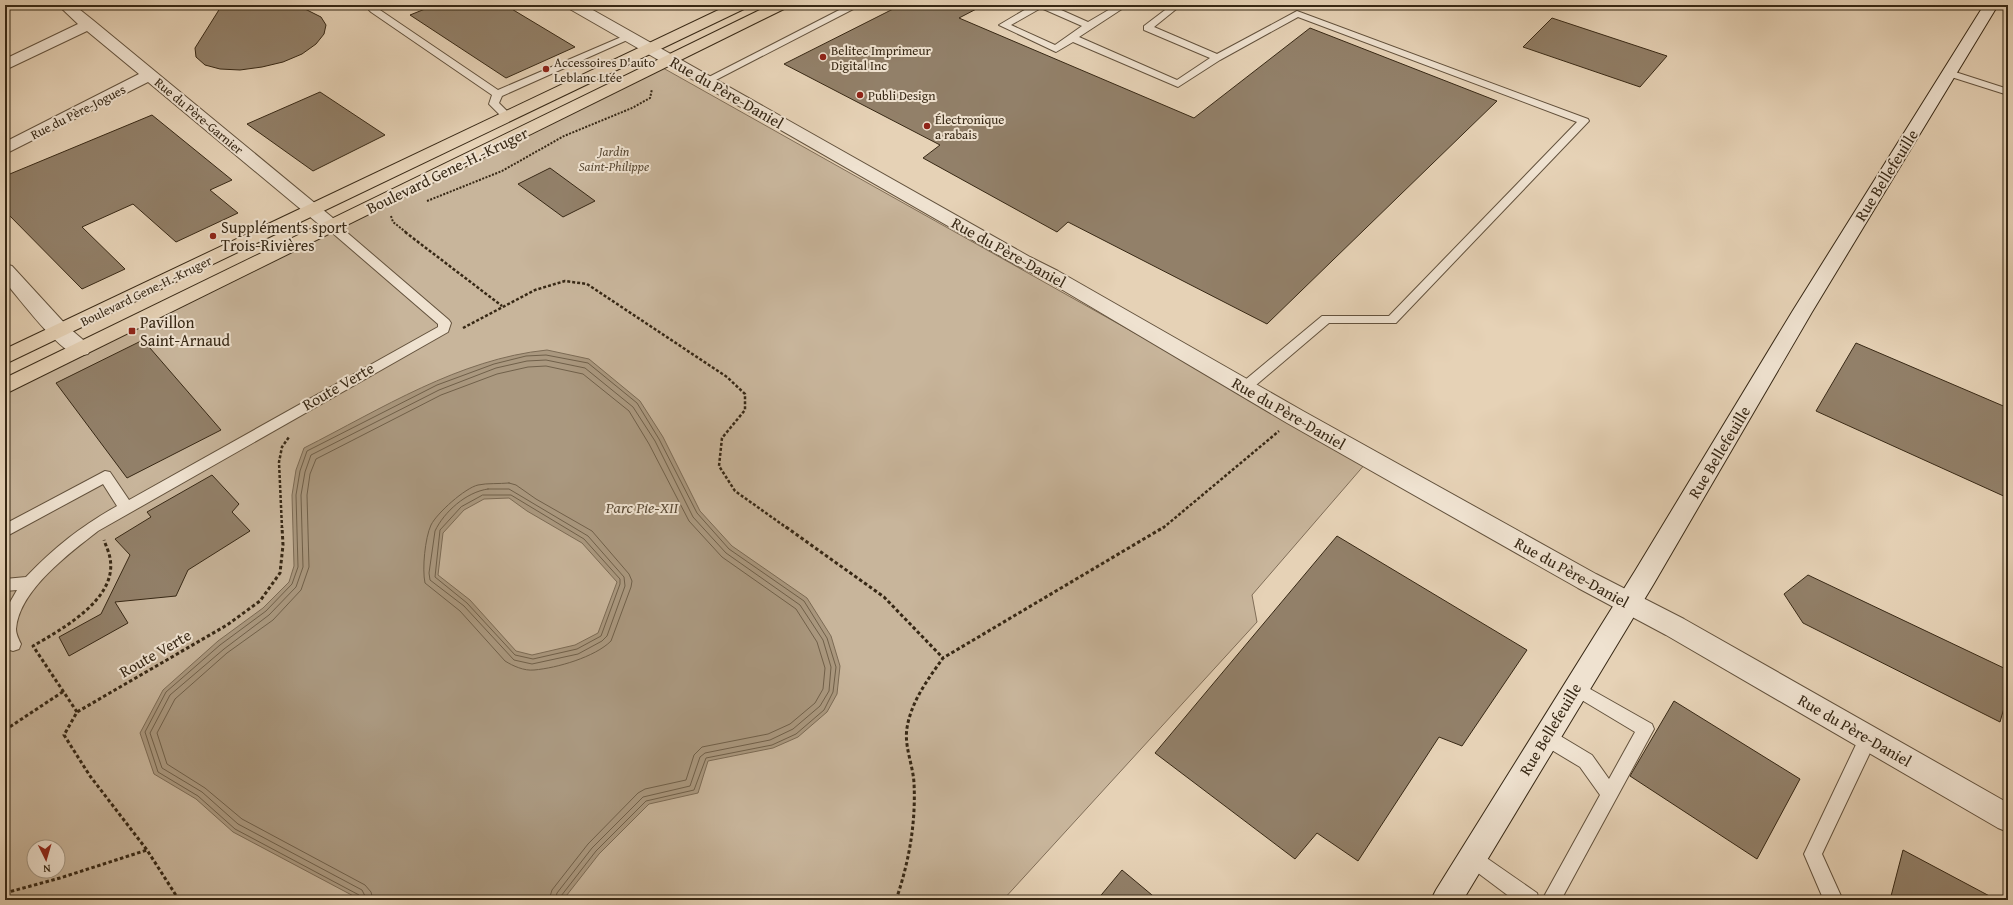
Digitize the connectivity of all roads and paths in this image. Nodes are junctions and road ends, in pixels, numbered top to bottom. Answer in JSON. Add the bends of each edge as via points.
{"nodes":[{"id":1,"x":65,"y":5,"type":"edge"},
{"id":2,"x":379,"y":5,"type":"edge"},
{"id":3,"x":573,"y":5,"type":"edge"},
{"id":4,"x":741,"y":5,"type":"edge"},
{"id":5,"x":781,"y":5,"type":"edge"},
{"id":6,"x":856,"y":5,"type":"edge"},
{"id":7,"x":1041,"y":5,"type":"edge"},
{"id":8,"x":1123,"y":5,"type":"edge"},
{"id":9,"x":1172,"y":5,"type":"edge"},
{"id":10,"x":1991,"y":5,"type":"edge"},
{"id":11,"x":89,"y":24,"type":"junction"},
{"id":12,"x":1089,"y":26,"type":"junction"},
{"id":13,"x":629,"y":37,"type":"junction"},
{"id":14,"x":1073,"y":38,"type":"junction"},
{"id":15,"x":650,"y":49,"type":"junction"},
{"id":16,"x":1217,"y":58,"type":"junction"},
{"id":17,"x":669,"y":60,"type":"junction"},
{"id":18,"x":5,"y":65,"type":"edge"},
{"id":19,"x":1949,"y":73,"type":"junction"},
{"id":20,"x":150,"y":75,"type":"junction"},
{"id":21,"x":706,"y":81,"type":"junction"},
{"id":22,"x":2008,"y":92,"type":"edge"},
{"id":23,"x":497,"y":94,"type":"junction"},
{"id":24,"x":508,"y":117,"type":"junction"},
{"id":25,"x":5,"y":149,"type":"edge"},
{"id":26,"x":421,"y":204,"type":"dead end"},
{"id":27,"x":314,"y":210,"type":"junction"},
{"id":28,"x":396,"y":213,"type":"dead end"},
{"id":29,"x":333,"y":227,"type":"junction"},
{"id":30,"x":5,"y":270,"type":"edge"},
{"id":31,"x":502,"y":306,"type":"junction"},
{"id":32,"x":461,"y":329,"type":"dead end"},
{"id":33,"x":61,"y":332,"type":"junction"},
{"id":34,"x":81,"y":349,"type":"junction"},
{"id":35,"x":5,"y":357,"type":"edge"},
{"id":36,"x":5,"y":387,"type":"edge"},
{"id":37,"x":1244,"y":388,"type":"junction"},
{"id":38,"x":1295,"y":417,"type":"junction"},
{"id":39,"x":291,"y":435,"type":"dead end"},
{"id":40,"x":126,"y":508,"type":"junction"},
{"id":41,"x":5,"y":531,"type":"edge"},
{"id":42,"x":101,"y":535,"type":"dead end"},
{"id":43,"x":30,"y":583,"type":"junction"},
{"id":44,"x":5,"y":585,"type":"edge"},
{"id":45,"x":1628,"y":603,"type":"junction"},
{"id":46,"x":13,"y":644,"type":"dead end"},
{"id":47,"x":943,"y":658,"type":"junction"},
{"id":48,"x":1576,"y":688,"type":"junction"},
{"id":49,"x":64,"y":691,"type":"junction"},
{"id":50,"x":77,"y":712,"type":"junction"},
{"id":51,"x":5,"y":730,"type":"edge"},
{"id":52,"x":1546,"y":737,"type":"junction"},
{"id":53,"x":1868,"y":738,"type":"junction"},
{"id":54,"x":1611,"y":792,"type":"junction"},
{"id":55,"x":2008,"y":818,"type":"edge"},
{"id":56,"x":147,"y":850,"type":"junction"},
{"id":57,"x":1472,"y":858,"type":"junction"},
{"id":58,"x":5,"y":893,"type":"edge"},
{"id":59,"x":179,"y":900,"type":"edge"},
{"id":60,"x":896,"y":900,"type":"edge"},
{"id":61,"x":1446,"y":900,"type":"edge"},
{"id":62,"x":1530,"y":900,"type":"edge"},
{"id":63,"x":1551,"y":900,"type":"edge"},
{"id":64,"x":1830,"y":900,"type":"edge"}],
"edges":[{"from":1,"to":11,"type":"street","name":"Rue du Père-Garnier"},
{"from":2,"to":23,"type":"lane","via":[[374,10]]},
{"from":3,"to":13,"type":"street","name":"Rue du Père-Daniel"},
{"from":4,"to":15,"type":"main road","name":"Boulevard Gene-H.-Kruger"},
{"from":5,"to":17,"type":"main road","name":"Boulevard Gene-H.-Kruger"},
{"from":6,"to":21,"type":"lane"},
{"from":7,"to":12,"type":"lane"},
{"from":7,"to":14,"type":"lane","via":[[1004,25],[1056,49]]},
{"from":8,"to":12,"type":"lane"},
{"from":9,"to":16,"type":"lane","via":[[1175,6],[1147,28]]},
{"from":10,"to":19,"type":"street","name":"Rue Bellefeuille"},
{"from":11,"to":18,"type":"street"},
{"from":11,"to":20,"type":"street","name":"Rue du Père-Garnier"},
{"from":12,"to":14,"type":"lane"},
{"from":13,"to":15,"type":"street","name":"Rue du Père-Daniel"},
{"from":13,"to":23,"type":"lane"},
{"from":14,"to":16,"type":"lane","via":[[1178,84]]},
{"from":15,"to":17,"type":"street","name":"Rue du Père-Daniel"},
{"from":15,"to":24,"type":"main road","name":"Boulevard Gene-H.-Kruger"},
{"from":16,"to":37,"type":"lane","via":[[1297,14],[1584,121],[1392,320],[1326,319]]},
{"from":17,"to":21,"type":"street","name":"Rue du Père-Daniel"},
{"from":17,"to":26,"type":"path","via":[[654,82],[650,98],[564,136],[502,171]]},
{"from":17,"to":29,"type":"main road","name":"Boulevard Gene-H.-Kruger"},
{"from":19,"to":22,"type":"lane"},
{"from":19,"to":45,"type":"street","name":"Rue Bellefeuille"},
{"from":20,"to":25,"type":"street","name":"Rue du Père-Jogues"},
{"from":20,"to":27,"type":"street","name":"Rue du Père-Garnier"},
{"from":21,"to":37,"type":"street","name":"Rue du Père-Daniel","via":[[1051,275]]},
{"from":23,"to":24,"type":"lane","via":[[494,104]]},
{"from":24,"to":27,"type":"main road","name":"Boulevard Gene-H.-Kruger"},
{"from":27,"to":29,"type":"street","name":"Rue du Père-Garnier"},
{"from":27,"to":33,"type":"main road","name":"Boulevard Gene-H.-Kruger"},
{"from":28,"to":31,"type":"path","via":[[391,216],[393,222]]},
{"from":29,"to":34,"type":"main road","name":"Boulevard Gene-H.-Kruger"},
{"from":29,"to":40,"type":"lane","via":[[445,323],[444,329]]},
{"from":30,"to":33,"type":"street"},
{"from":31,"to":32,"type":"path"},
{"from":31,"to":47,"type":"path","via":[[535,290],[565,281],[587,284],[727,377],[745,394],[745,410],[722,438],[721,445],[719,466],[735,491],[884,597]]},
{"from":33,"to":34,"type":"street"},
{"from":33,"to":35,"type":"main road","name":"Boulevard Gene-H.-Kruger"},
{"from":34,"to":36,"type":"main road","name":"Boulevard Gene-H.-Kruger"},
{"from":37,"to":38,"type":"street","name":"Rue du Père-Daniel"},
{"from":38,"to":45,"type":"street","name":"Rue du Père-Daniel"},
{"from":38,"to":47,"type":"path","via":[[1161,530]]},
{"from":39,"to":50,"type":"path","name":"Route Verte","via":[[282,447],[279,462],[283,545],[280,573],[260,601],[227,625]]},
{"from":40,"to":41,"type":"lane","via":[[105,476]]},
{"from":40,"to":43,"type":"lane","via":[[93,527],[58,554]]},
{"from":42,"to":49,"type":"path","via":[[110,551],[111,571],[101,595],[77,620],[33,646]]},
{"from":43,"to":44,"type":"lane"},
{"from":43,"to":46,"type":"lane","via":[[12,613],[8,631]]},
{"from":45,"to":48,"type":"street","name":"Rue Bellefeuille"},
{"from":45,"to":53,"type":"street","name":"Rue du Père-Daniel","via":[[1675,627]]},
{"from":47,"to":60,"type":"path","via":[[923,685],[906,728],[914,781],[914,829],[908,866]]},
{"from":48,"to":52,"type":"street","name":"Rue Bellefeuille"},
{"from":48,"to":54,"type":"lane","via":[[1646,729]]},
{"from":49,"to":50,"type":"path"},
{"from":49,"to":51,"type":"path"},
{"from":50,"to":56,"type":"path","via":[[64,735],[90,776]]},
{"from":52,"to":54,"type":"lane","via":[[1586,761],[1604,787]]},
{"from":52,"to":57,"type":"street","name":"Rue Bellefeuille"},
{"from":53,"to":55,"type":"street","name":"Rue du Père-Daniel"},
{"from":53,"to":64,"type":"lane","via":[[1813,854],[1832,896]]},
{"from":54,"to":63,"type":"lane"},
{"from":56,"to":58,"type":"path"},
{"from":56,"to":59,"type":"path"},
{"from":57,"to":61,"type":"street","name":"Rue Bellefeuille"},
{"from":57,"to":62,"type":"lane"}]}
